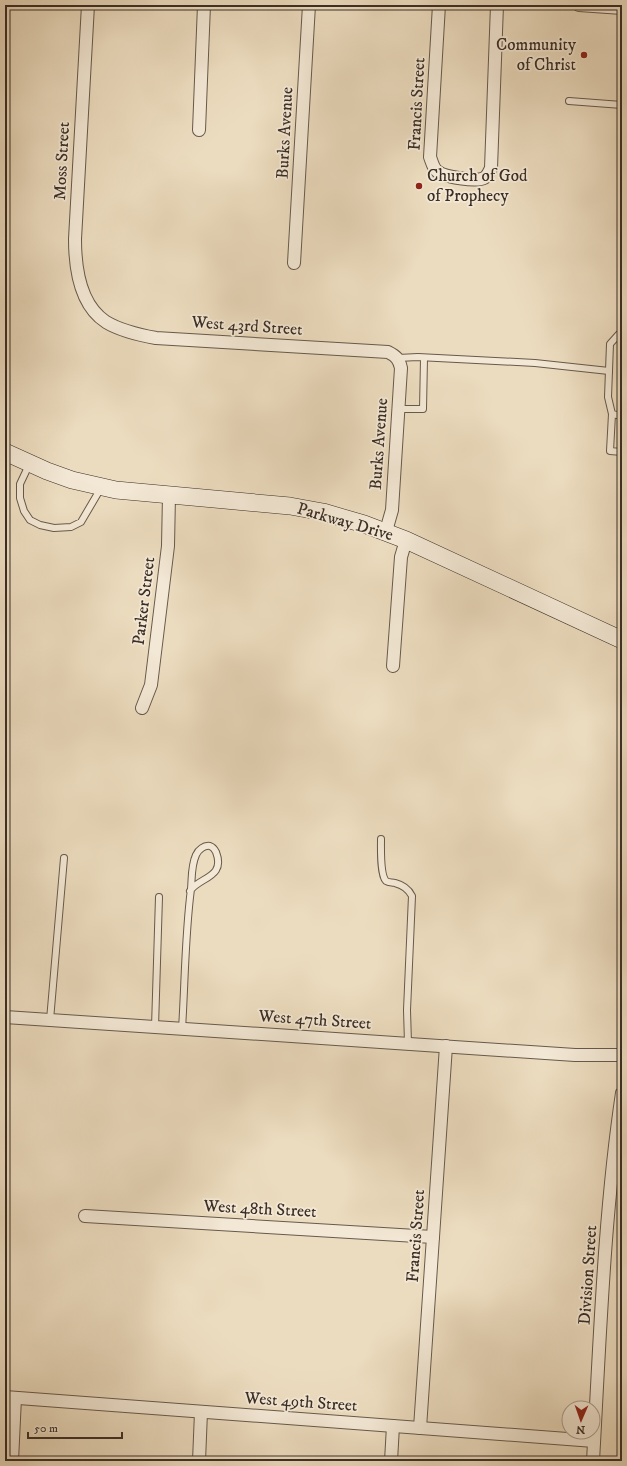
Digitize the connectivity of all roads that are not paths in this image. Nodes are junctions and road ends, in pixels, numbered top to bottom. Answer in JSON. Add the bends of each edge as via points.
{"nodes":[{"id":1,"x":88,"y":5,"type":"edge"},
{"id":2,"x":204,"y":5,"type":"edge"},
{"id":3,"x":309,"y":5,"type":"edge"},
{"id":4,"x":440,"y":5,"type":"edge"},
{"id":5,"x":497,"y":5,"type":"edge"},
{"id":6,"x":579,"y":5,"type":"edge"},
{"id":7,"x":622,"y":8,"type":"edge"},
{"id":8,"x":569,"y":101,"type":"dead end"},
{"id":9,"x":622,"y":105,"type":"edge"},
{"id":10,"x":199,"y":130,"type":"dead end"},
{"id":11,"x":294,"y":262,"type":"dead end"},
{"id":12,"x":98,"y":314,"type":"joint"},
{"id":13,"x":622,"y":334,"type":"edge"},
{"id":14,"x":398,"y":358,"type":"junction"},
{"id":15,"x":424,"y":358,"type":"junction"},
{"id":16,"x":609,"y":370,"type":"junction"},
{"id":17,"x":398,"y":409,"type":"junction"},
{"id":18,"x":612,"y":414,"type":"junction"},
{"id":19,"x":622,"y":416,"type":"edge"},
{"id":20,"x":5,"y":452,"type":"edge"},
{"id":21,"x":622,"y":452,"type":"edge"},
{"id":22,"x":30,"y":464,"type":"junction"},
{"id":23,"x":102,"y":487,"type":"junction"},
{"id":24,"x":168,"y":495,"type":"junction"},
{"id":25,"x":386,"y":531,"type":"junction"},
{"id":26,"x":406,"y":540,"type":"junction"},
{"id":27,"x":622,"y":640,"type":"edge"},
{"id":28,"x":393,"y":666,"type":"dead end"},
{"id":29,"x":142,"y":708,"type":"dead end"},
{"id":30,"x":381,"y":839,"type":"dead end"},
{"id":31,"x":64,"y":858,"type":"dead end"},
{"id":32,"x":190,"y":891,"type":"junction"},
{"id":33,"x":159,"y":897,"type":"dead end"},
{"id":34,"x":5,"y":1017,"type":"edge"},
{"id":35,"x":50,"y":1020,"type":"junction"},
{"id":36,"x":155,"y":1027,"type":"junction"},
{"id":37,"x":182,"y":1029,"type":"junction"},
{"id":38,"x":408,"y":1044,"type":"junction"},
{"id":39,"x":446,"y":1046,"type":"junction"},
{"id":40,"x":622,"y":1055,"type":"edge"},
{"id":41,"x":622,"y":1093,"type":"edge"},
{"id":42,"x":84,"y":1216,"type":"dead end"},
{"id":43,"x":433,"y":1237,"type":"junction"},
{"id":44,"x":10,"y":1398,"type":"edge"},
{"id":45,"x":201,"y":1412,"type":"junction"},
{"id":46,"x":393,"y":1426,"type":"junction"},
{"id":47,"x":420,"y":1428,"type":"junction"},
{"id":48,"x":594,"y":1441,"type":"junction"},
{"id":49,"x":12,"y":1461,"type":"edge"},
{"id":50,"x":199,"y":1461,"type":"edge"},
{"id":51,"x":391,"y":1461,"type":"edge"},
{"id":52,"x":593,"y":1461,"type":"edge"}],
"edges":[{"from":1,"to":12,"type":"street","name":"Moss Street","via":[[75,252],[82,287],[93,310]]},
{"from":2,"to":10,"type":"street"},
{"from":3,"to":11,"type":"street","name":"Burks Avenue"},
{"from":4,"to":5,"type":"street","name":"Francis Street","via":[[430,157],[433,167],[446,176],[482,179],[488,175],[491,168]]},
{"from":6,"to":7,"type":"street"},
{"from":8,"to":9,"type":"lane"},
{"from":12,"to":14,"type":"street","name":"West 43rd Street","via":[[118,328],[156,338],[388,352]]},
{"from":13,"to":16,"type":"lane","via":[[610,344]]},
{"from":14,"to":15,"type":"lane"},
{"from":14,"to":17,"type":"street","name":"Burks Avenue","via":[[401,368]]},
{"from":15,"to":16,"type":"lane","via":[[535,363]]},
{"from":15,"to":17,"type":"lane","via":[[423,409]]},
{"from":16,"to":18,"type":"lane","via":[[608,397]]},
{"from":17,"to":25,"type":"street","name":"Burks Avenue","via":[[392,510]]},
{"from":18,"to":19,"type":"lane"},
{"from":18,"to":21,"type":"lane","via":[[610,451]]},
{"from":20,"to":22,"type":"street","name":"Parkway Drive"},
{"from":22,"to":23,"type":"street","name":"Parkway Drive","via":[[72,480]]},
{"from":22,"to":23,"type":"lane","via":[[20,484],[20,498],[30,520],[40,525],[54,528],[71,527],[81,522]]},
{"from":23,"to":24,"type":"street","name":"Parkway Drive"},
{"from":24,"to":25,"type":"street","name":"Parkway Drive","via":[[290,506],[323,512]]},
{"from":24,"to":29,"type":"street","name":"Parker Street","via":[[168,546],[151,685]]},
{"from":25,"to":26,"type":"street","name":"Parkway Drive"},
{"from":26,"to":27,"type":"street","name":"Parkway Drive"},
{"from":26,"to":28,"type":"street","via":[[401,557]]},
{"from":30,"to":38,"type":"lane","via":[[384,879],[402,885],[412,896],[407,1002]]},
{"from":31,"to":35,"type":"lane"},
{"from":32,"to":32,"type":"lane","via":[[196,855],[203,847],[210,846],[215,849],[217,855],[217,868],[214,874]]},
{"from":32,"to":37,"type":"lane"},
{"from":33,"to":36,"type":"lane"},
{"from":34,"to":35,"type":"street","name":"West 47th Street"},
{"from":35,"to":36,"type":"street","name":"West 47th Street"},
{"from":36,"to":37,"type":"street","name":"West 47th Street"},
{"from":37,"to":38,"type":"street","name":"West 47th Street"},
{"from":38,"to":39,"type":"street","name":"West 47th Street"},
{"from":39,"to":40,"type":"street","name":"West 47th Street","via":[[575,1055]]},
{"from":39,"to":43,"type":"street","name":"Francis Street"},
{"from":41,"to":48,"type":"street","name":"Division Street","via":[[608,1226]]},
{"from":42,"to":43,"type":"street","name":"West 48th Street"},
{"from":43,"to":47,"type":"street","name":"Francis Street"},
{"from":44,"to":45,"type":"street","name":"West 49th Street"},
{"from":44,"to":49,"type":"street"},
{"from":45,"to":46,"type":"street","name":"West 49th Street"},
{"from":45,"to":50,"type":"street"},
{"from":46,"to":47,"type":"street","name":"West 49th Street"},
{"from":46,"to":51,"type":"street"},
{"from":47,"to":48,"type":"street","name":"West 49th Street"},
{"from":48,"to":52,"type":"street","name":"Division Street"}]}
